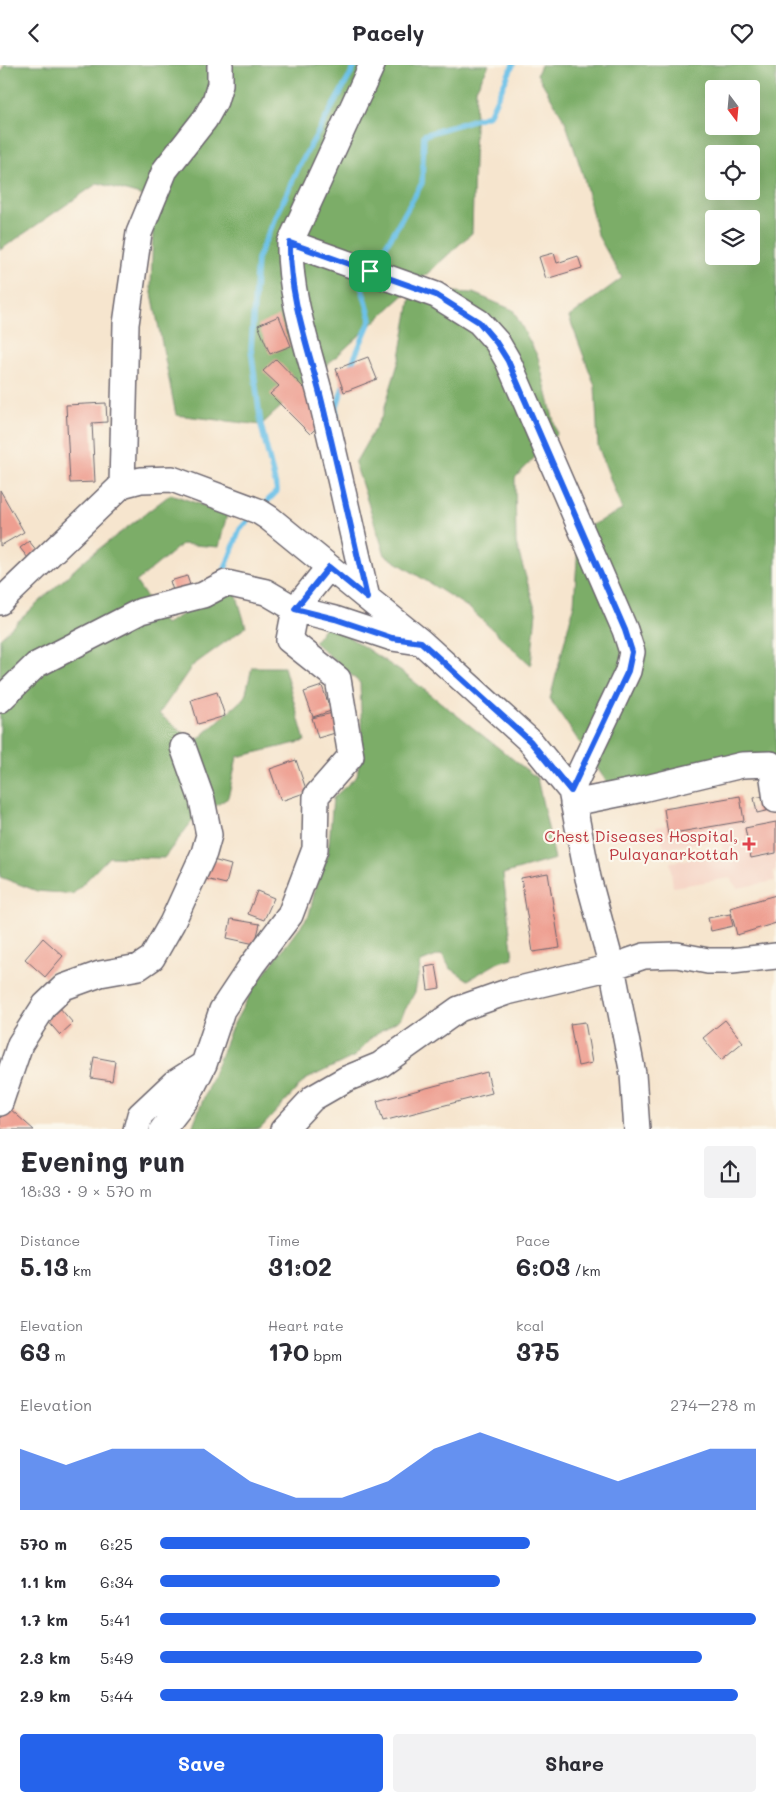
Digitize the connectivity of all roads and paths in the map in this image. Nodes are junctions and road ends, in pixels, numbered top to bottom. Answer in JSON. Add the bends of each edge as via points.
{"nodes":[{"id":1,"x":220,"y":65,"type":"edge"},
{"id":2,"x":372,"y":65,"type":"edge"},
{"id":3,"x":290,"y":243,"type":"junction"},
{"id":4,"x":122,"y":485,"type":"junction"},
{"id":5,"x":329,"y":567,"type":"junction"},
{"id":6,"x":367,"y":598,"type":"junction"},
{"id":7,"x":0,"y":602,"type":"edge"},
{"id":8,"x":295,"y":609,"type":"junction"},
{"id":9,"x":421,"y":642,"type":"junction"},
{"id":10,"x":0,"y":700,"type":"edge"},
{"id":11,"x":183,"y":747,"type":"dead end"},
{"id":12,"x":572,"y":797,"type":"junction"},
{"id":13,"x":776,"y":800,"type":"edge"},
{"id":14,"x":776,"y":956,"type":"edge"},
{"id":15,"x":612,"y":967,"type":"junction"},
{"id":16,"x":204,"y":1064,"type":"junction"},
{"id":17,"x":0,"y":1103,"type":"edge"},
{"id":18,"x":136,"y":1129,"type":"edge"},
{"id":19,"x":162,"y":1129,"type":"edge"},
{"id":20,"x":283,"y":1129,"type":"edge"},
{"id":21,"x":637,"y":1129,"type":"edge"}],
"edges":[{"from":1,"to":4,"type":"street","via":[[220,84],[215,101],[166,170],[139,233],[126,324]]},
{"from":2,"to":3,"type":"street"},
{"from":3,"to":6,"type":"street","via":[[289,267],[294,291]]},
{"from":3,"to":12,"type":"street","via":[[436,295],[479,322],[508,361],[632,652],[628,671]]},
{"from":4,"to":5,"type":"street","via":[[141,480],[172,479],[258,511]]},
{"from":4,"to":7,"type":"street"},
{"from":5,"to":6,"type":"street"},
{"from":5,"to":8,"type":"street"},
{"from":6,"to":9,"type":"street"},
{"from":8,"to":9,"type":"street","via":[[392,638]]},
{"from":8,"to":10,"type":"street","via":[[266,592],[226,583],[203,595],[141,611],[36,665]]},
{"from":8,"to":16,"type":"street","via":[[289,640],[338,679],[351,756],[316,795],[314,849],[290,915],[222,1010]]},
{"from":9,"to":12,"type":"street","via":[[530,741]]},
{"from":11,"to":17,"type":"street","via":[[202,800],[209,835],[172,923],[152,958],[139,967],[100,974],[64,987],[45,1005],[20,1044]]},
{"from":12,"to":13,"type":"street","via":[[638,790],[742,765],[771,764]]},
{"from":12,"to":15,"type":"street","via":[[588,878]]},
{"from":14,"to":15,"type":"street","via":[[732,961],[708,961],[677,955],[644,957]]},
{"from":15,"to":20,"type":"street","via":[[506,992],[459,1009],[380,1065],[313,1098]]},
{"from":15,"to":21,"type":"street","via":[[633,1074]]},
{"from":16,"to":18,"type":"street","via":[[174,1083],[140,1115]]},
{"from":16,"to":19,"type":"street","via":[[187,1098]]}]}
